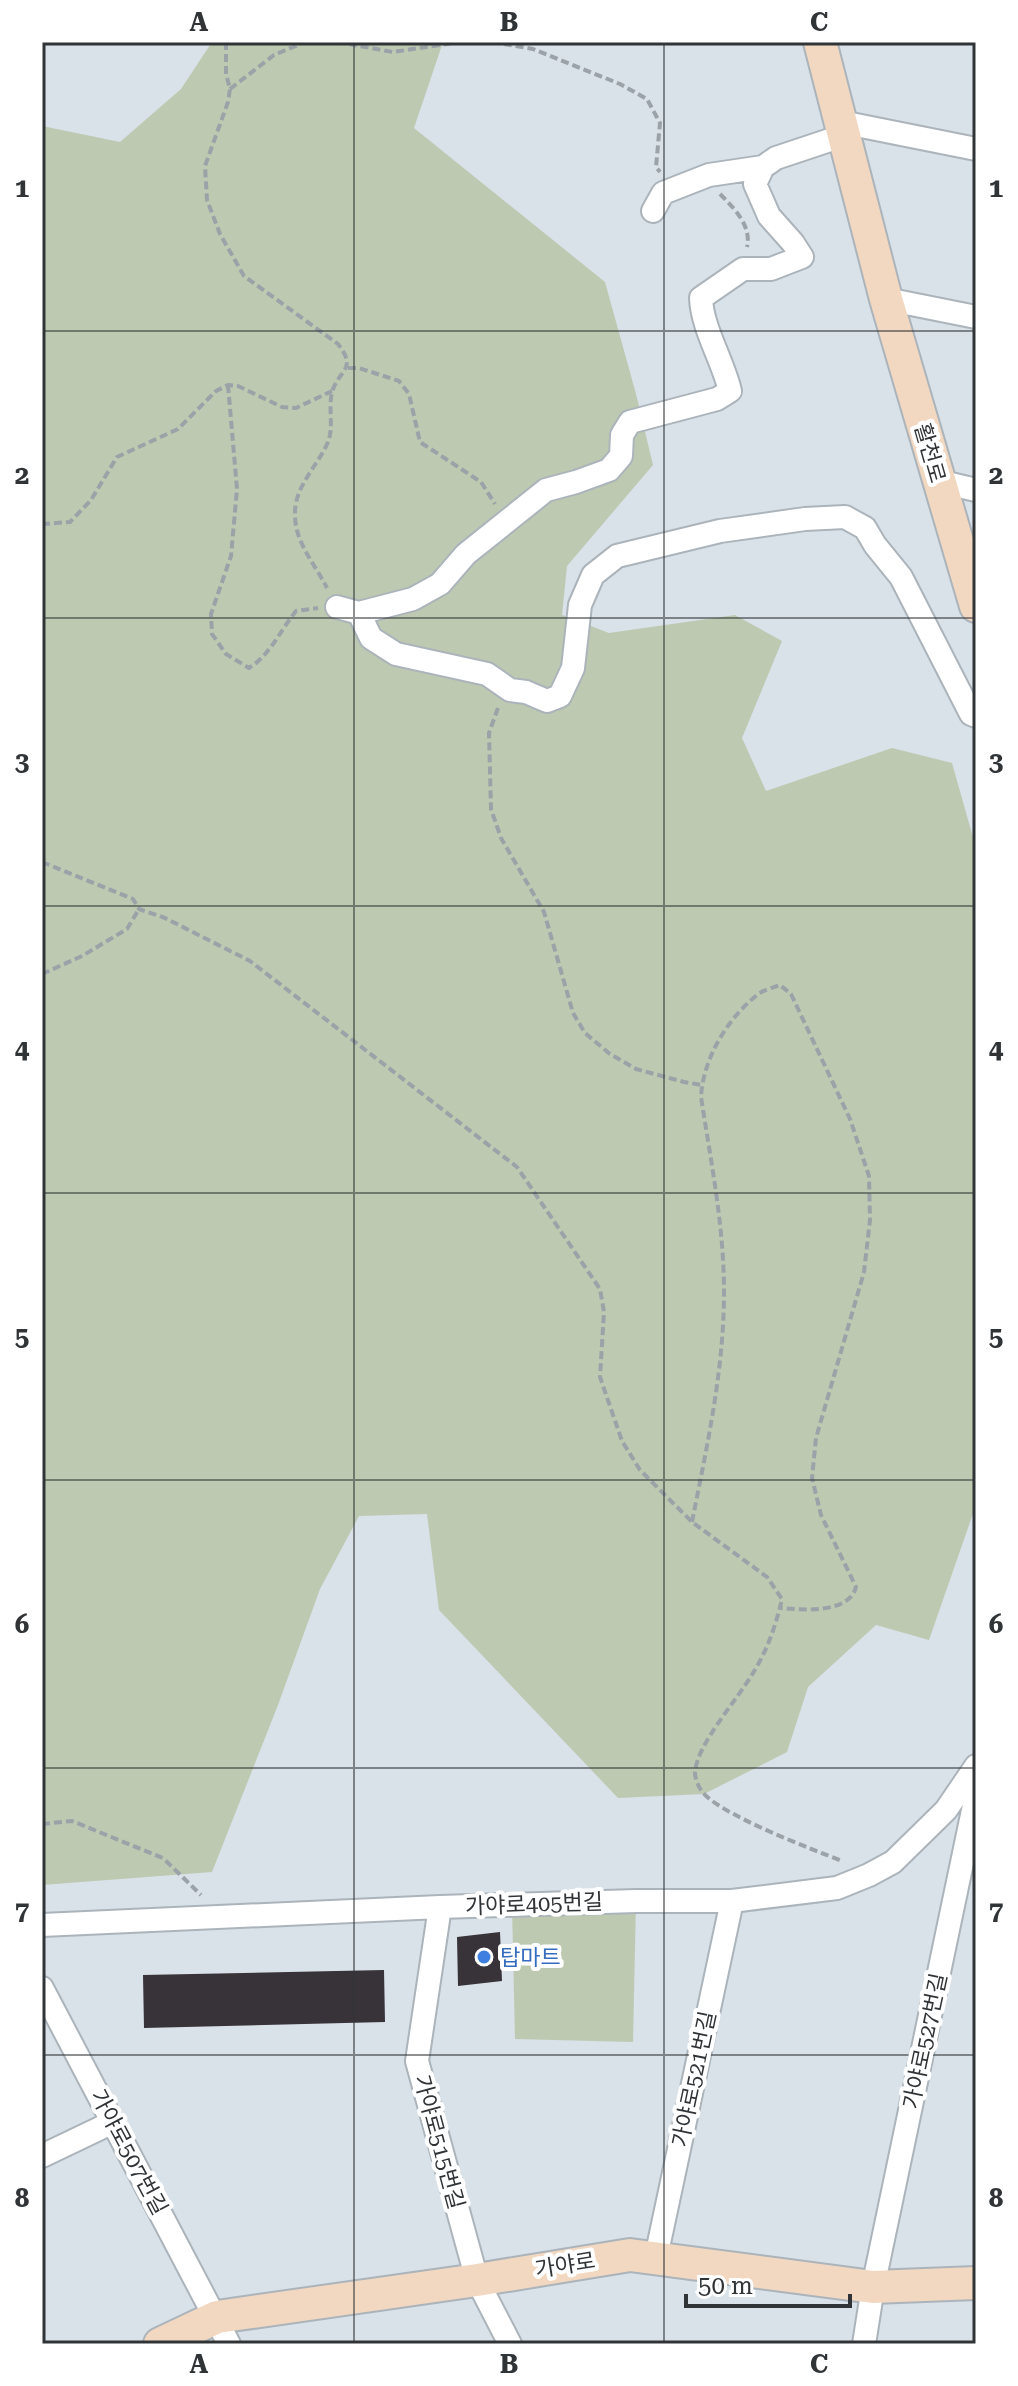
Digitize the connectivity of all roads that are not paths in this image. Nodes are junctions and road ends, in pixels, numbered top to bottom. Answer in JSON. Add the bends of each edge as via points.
{"nodes":[{"id":1,"x":820,"y":42,"type":"edge"},
{"id":2,"x":843,"y":128,"type":"junction"},
{"id":3,"x":976,"y":149,"type":"edge"},
{"id":4,"x":763,"y":167,"type":"junction"},
{"id":5,"x":653,"y":211,"type":"dead end"},
{"id":6,"x":886,"y":299,"type":"junction"},
{"id":7,"x":976,"y":317,"type":"edge"},
{"id":8,"x":938,"y":481,"type":"junction"},
{"id":9,"x":976,"y":490,"type":"edge"},
{"id":10,"x":976,"y":606,"type":"edge"},
{"id":11,"x":337,"y":607,"type":"road end"},
{"id":12,"x":359,"y":613,"type":"junction"},
{"id":13,"x":976,"y":716,"type":"edge"},
{"id":14,"x":976,"y":1766,"type":"edge"},
{"id":15,"x":976,"y":1796,"type":"edge"},
{"id":16,"x":732,"y":1901,"type":"junction"},
{"id":17,"x":440,"y":1907,"type":"junction"},
{"id":18,"x":42,"y":1925,"type":"edge"},
{"id":19,"x":45,"y":1999,"type":"edge"},
{"id":20,"x":113,"y":2122,"type":"junction"},
{"id":21,"x":42,"y":2156,"type":"edge"},
{"id":22,"x":656,"y":2257,"type":"junction"},
{"id":23,"x":477,"y":2280,"type":"junction"},
{"id":24,"x":961,"y":2283,"type":"edge"},
{"id":25,"x":873,"y":2287,"type":"junction"},
{"id":26,"x":976,"y":2305,"type":"edge"},
{"id":27,"x":223,"y":2330,"type":"edge"},
{"id":28,"x":160,"y":2344,"type":"edge"},
{"id":29,"x":510,"y":2344,"type":"edge"},
{"id":30,"x":864,"y":2344,"type":"edge"}],
"edges":[{"from":1,"to":2,"type":"main road","name":"활천로"},
{"from":2,"to":3,"type":"street"},
{"from":2,"to":4,"type":"street"},
{"from":2,"to":6,"type":"main road","name":"활천로"},
{"from":4,"to":5,"type":"street","via":[[709,175],[663,193]]},
{"from":4,"to":12,"type":"street","via":[[755,184],[769,216],[802,257],[771,269],[743,269],[701,298],[701,312],[730,391],[630,422],[622,435],[621,456],[609,470],[546,490],[466,554],[440,584],[413,599]]},
{"from":6,"to":7,"type":"street"},
{"from":6,"to":8,"type":"main road","name":"활천로"},
{"from":8,"to":9,"type":"street"},
{"from":8,"to":10,"type":"main road","name":"활천로"},
{"from":11,"to":12,"type":"street"},
{"from":12,"to":13,"type":"street","via":[[371,638],[396,654],[487,674],[510,690],[547,701],[560,696],[573,668],[580,605],[593,575],[617,556],[720,531],[845,517],[865,528],[901,577]]},
{"from":14,"to":16,"type":"street","name":"가야로405번길","via":[[946,1810],[893,1862],[837,1888]]},
{"from":15,"to":25,"type":"street","name":"가야로527번길"},
{"from":16,"to":17,"type":"street","name":"가야로405번길"},
{"from":16,"to":22,"type":"street","name":"가야로521번길"},
{"from":17,"to":18,"type":"street","name":"가야로405번길"},
{"from":17,"to":23,"type":"street","name":"가야로515번길","via":[[417,2061]]},
{"from":19,"to":20,"type":"street","name":"가야로507번길"},
{"from":20,"to":21,"type":"street"},
{"from":20,"to":27,"type":"street","name":"가야로507번길"},
{"from":22,"to":23,"type":"main road","name":"가야로","via":[[630,2255]]},
{"from":22,"to":25,"type":"main road","name":"가야로"},
{"from":23,"to":27,"type":"main road","name":"가야로"},
{"from":23,"to":29,"type":"street","name":"가야로515번길"},
{"from":24,"to":25,"type":"main road","name":"가야로"},
{"from":24,"to":26,"type":"main road"},
{"from":25,"to":30,"type":"street","name":"가야로527번길"},
{"from":27,"to":28,"type":"main road","name":"가야로"}]}
